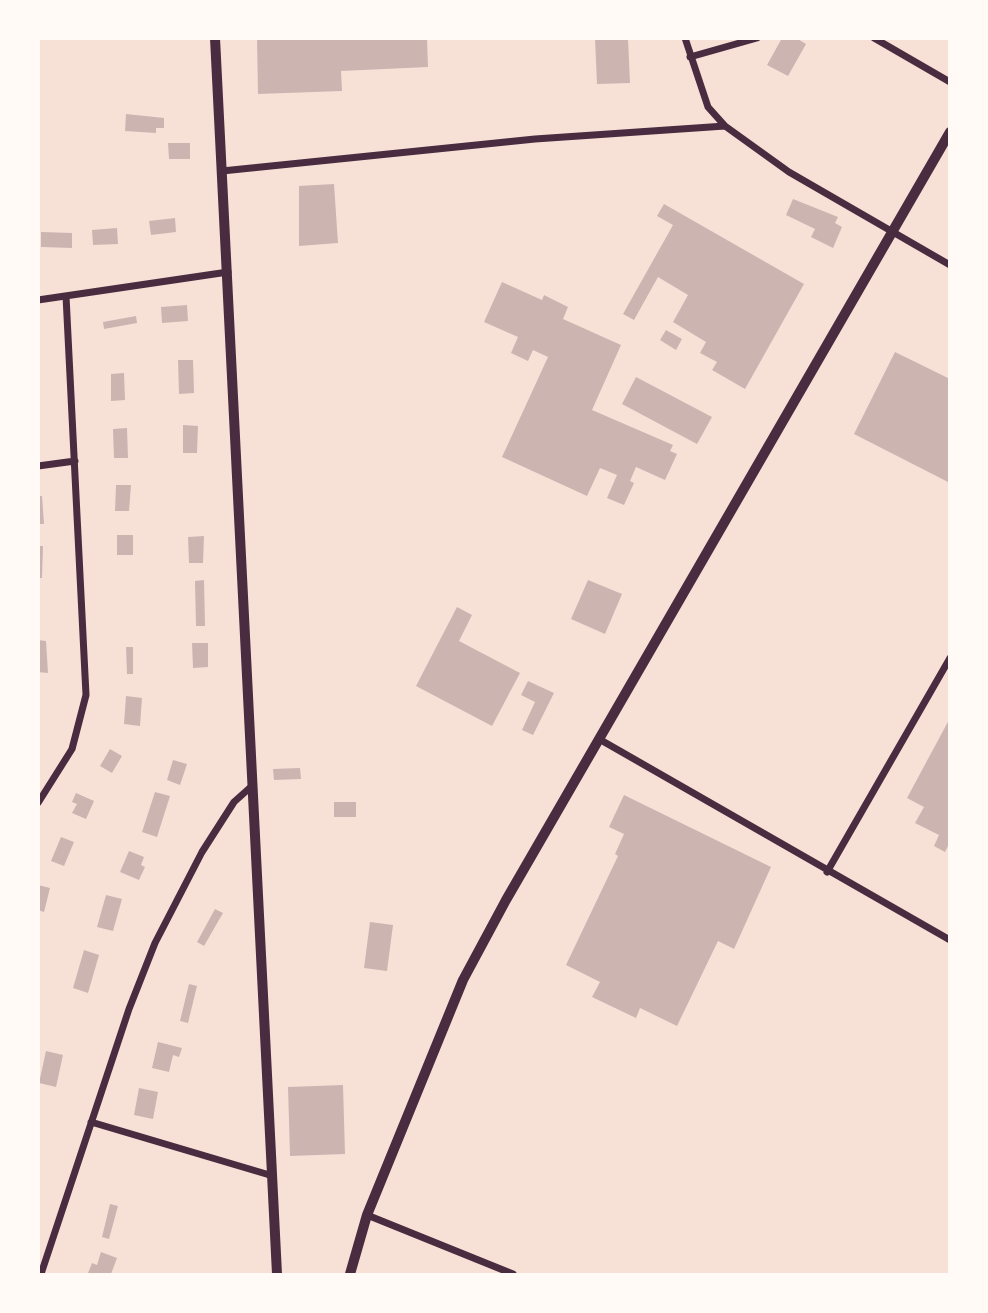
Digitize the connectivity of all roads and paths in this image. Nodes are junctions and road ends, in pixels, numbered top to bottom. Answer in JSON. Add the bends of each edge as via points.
{"nodes":[{"id":1,"x":215,"y":38,"type":"edge"},
{"id":2,"x":685,"y":38,"type":"edge"},
{"id":3,"x":757,"y":38,"type":"edge"},
{"id":4,"x":874,"y":38,"type":"edge"},
{"id":5,"x":690,"y":57,"type":"junction"},
{"id":6,"x":950,"y":82,"type":"edge"},
{"id":7,"x":725,"y":126,"type":"junction"},
{"id":8,"x":950,"y":132,"type":"edge"},
{"id":9,"x":222,"y":170,"type":"junction"},
{"id":10,"x":892,"y":232,"type":"junction"},
{"id":11,"x":950,"y":265,"type":"edge"},
{"id":12,"x":228,"y":272,"type":"junction"},
{"id":13,"x":66,"y":296,"type":"junction"},
{"id":14,"x":38,"y":300,"type":"edge"},
{"id":15,"x":75,"y":461,"type":"junction"},
{"id":16,"x":38,"y":466,"type":"edge"},
{"id":17,"x":950,"y":658,"type":"edge"},
{"id":18,"x":599,"y":739,"type":"junction"},
{"id":19,"x":254,"y":785,"type":"junction"},
{"id":20,"x":38,"y":803,"type":"edge"},
{"id":21,"x":827,"y":872,"type":"junction"},
{"id":22,"x":950,"y":940,"type":"edge"},
{"id":23,"x":91,"y":1122,"type":"junction"},
{"id":24,"x":273,"y":1176,"type":"junction"},
{"id":25,"x":367,"y":1215,"type":"junction"},
{"id":26,"x":41,"y":1275,"type":"edge"},
{"id":27,"x":277,"y":1275,"type":"edge"},
{"id":28,"x":349,"y":1275,"type":"edge"},
{"id":29,"x":513,"y":1275,"type":"edge"}],
"edges":[{"from":1,"to":9,"type":"street"},
{"from":2,"to":5,"type":"street"},
{"from":3,"to":5,"type":"street"},
{"from":4,"to":6,"type":"street"},
{"from":5,"to":7,"type":"street","via":[[708,107]]},
{"from":7,"to":9,"type":"street","via":[[535,139]]},
{"from":7,"to":10,"type":"street","via":[[789,172]]},
{"from":8,"to":10,"type":"main road"},
{"from":9,"to":12,"type":"street"},
{"from":10,"to":11,"type":"street"},
{"from":10,"to":18,"type":"main road"},
{"from":12,"to":13,"type":"street"},
{"from":12,"to":19,"type":"street"},
{"from":13,"to":14,"type":"street"},
{"from":13,"to":15,"type":"street"},
{"from":15,"to":16,"type":"street"},
{"from":15,"to":20,"type":"street","via":[[86,695],[72,749]]},
{"from":17,"to":21,"type":"street"},
{"from":18,"to":21,"type":"street"},
{"from":18,"to":25,"type":"main road","via":[[463,980]]},
{"from":19,"to":23,"type":"street","via":[[234,802],[166,917]]},
{"from":19,"to":24,"type":"street"},
{"from":21,"to":22,"type":"street"},
{"from":23,"to":24,"type":"street"},
{"from":23,"to":26,"type":"street"},
{"from":24,"to":27,"type":"street"},
{"from":25,"to":28,"type":"main road"},
{"from":25,"to":29,"type":"street"}]}
